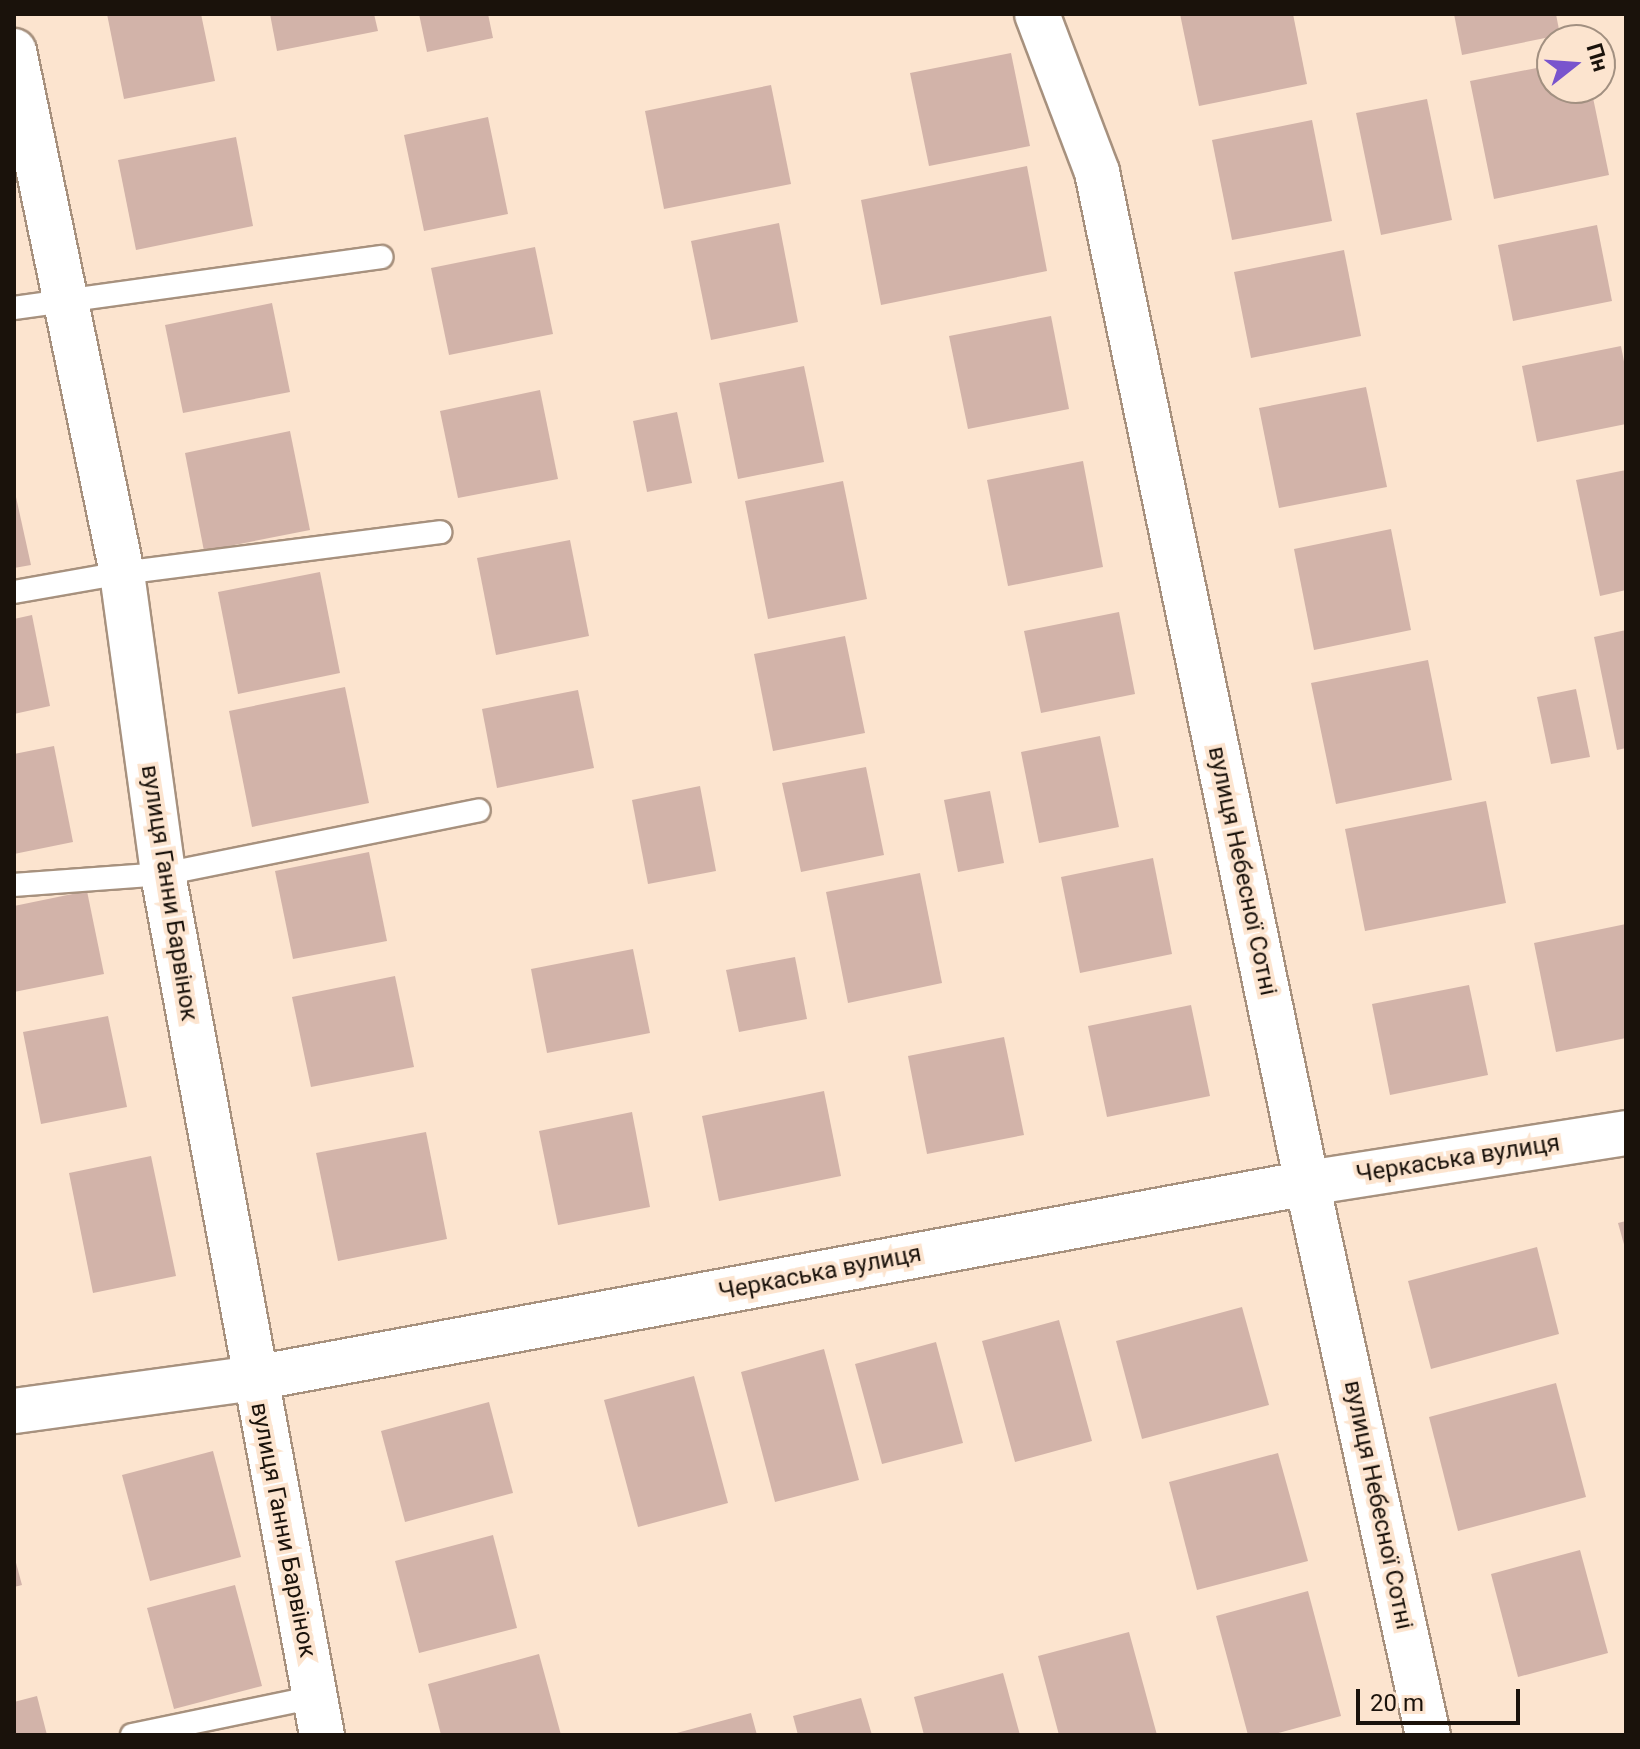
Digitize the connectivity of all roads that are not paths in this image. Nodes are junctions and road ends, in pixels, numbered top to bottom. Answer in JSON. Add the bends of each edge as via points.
{"nodes":[{"id":1,"x":1037,"y":14,"type":"edge"},
{"id":2,"x":14,"y":51,"type":"edge"},
{"id":3,"x":381,"y":257,"type":"dead end"},
{"id":4,"x":67,"y":299,"type":"junction"},
{"id":5,"x":14,"y":308,"type":"edge"},
{"id":6,"x":440,"y":532,"type":"dead end"},
{"id":7,"x":122,"y":573,"type":"junction"},
{"id":8,"x":14,"y":592,"type":"edge"},
{"id":9,"x":479,"y":810,"type":"dead end"},
{"id":10,"x":163,"y":874,"type":"junction"},
{"id":11,"x":14,"y":885,"type":"edge"},
{"id":12,"x":1626,"y":1133,"type":"edge"},
{"id":13,"x":1307,"y":1183,"type":"junction"},
{"id":14,"x":255,"y":1378,"type":"junction"},
{"id":15,"x":14,"y":1411,"type":"edge"},
{"id":16,"x":319,"y":1716,"type":"edge"},
{"id":17,"x":132,"y":1735,"type":"edge"},
{"id":18,"x":1428,"y":1735,"type":"edge"}],
"edges":[{"from":1,"to":13,"type":"street","name":"вулиця Небесної Сотні","via":[[1097,172]]},
{"from":2,"to":4,"type":"street","name":"вулиця Ганни Барвінок"},
{"from":3,"to":4,"type":"lane"},
{"from":4,"to":5,"type":"lane"},
{"from":4,"to":7,"type":"street","name":"вулиця Ганни Барвінок"},
{"from":6,"to":7,"type":"lane"},
{"from":7,"to":8,"type":"lane"},
{"from":7,"to":10,"type":"street","name":"вулиця Ганни Барвінок"},
{"from":9,"to":10,"type":"lane"},
{"from":10,"to":11,"type":"lane"},
{"from":10,"to":14,"type":"street","name":"вулиця Ганни Барвінок"},
{"from":12,"to":13,"type":"street","name":"Черкаська вулиця"},
{"from":13,"to":14,"type":"street","name":"Черкаська вулиця"},
{"from":13,"to":18,"type":"street","name":"вулиця Небесної Сотні"},
{"from":14,"to":15,"type":"street","name":"Черкаська вулиця"},
{"from":14,"to":16,"type":"street","name":"вулиця Ганни Барвінок"},
{"from":16,"to":17,"type":"lane"}]}
